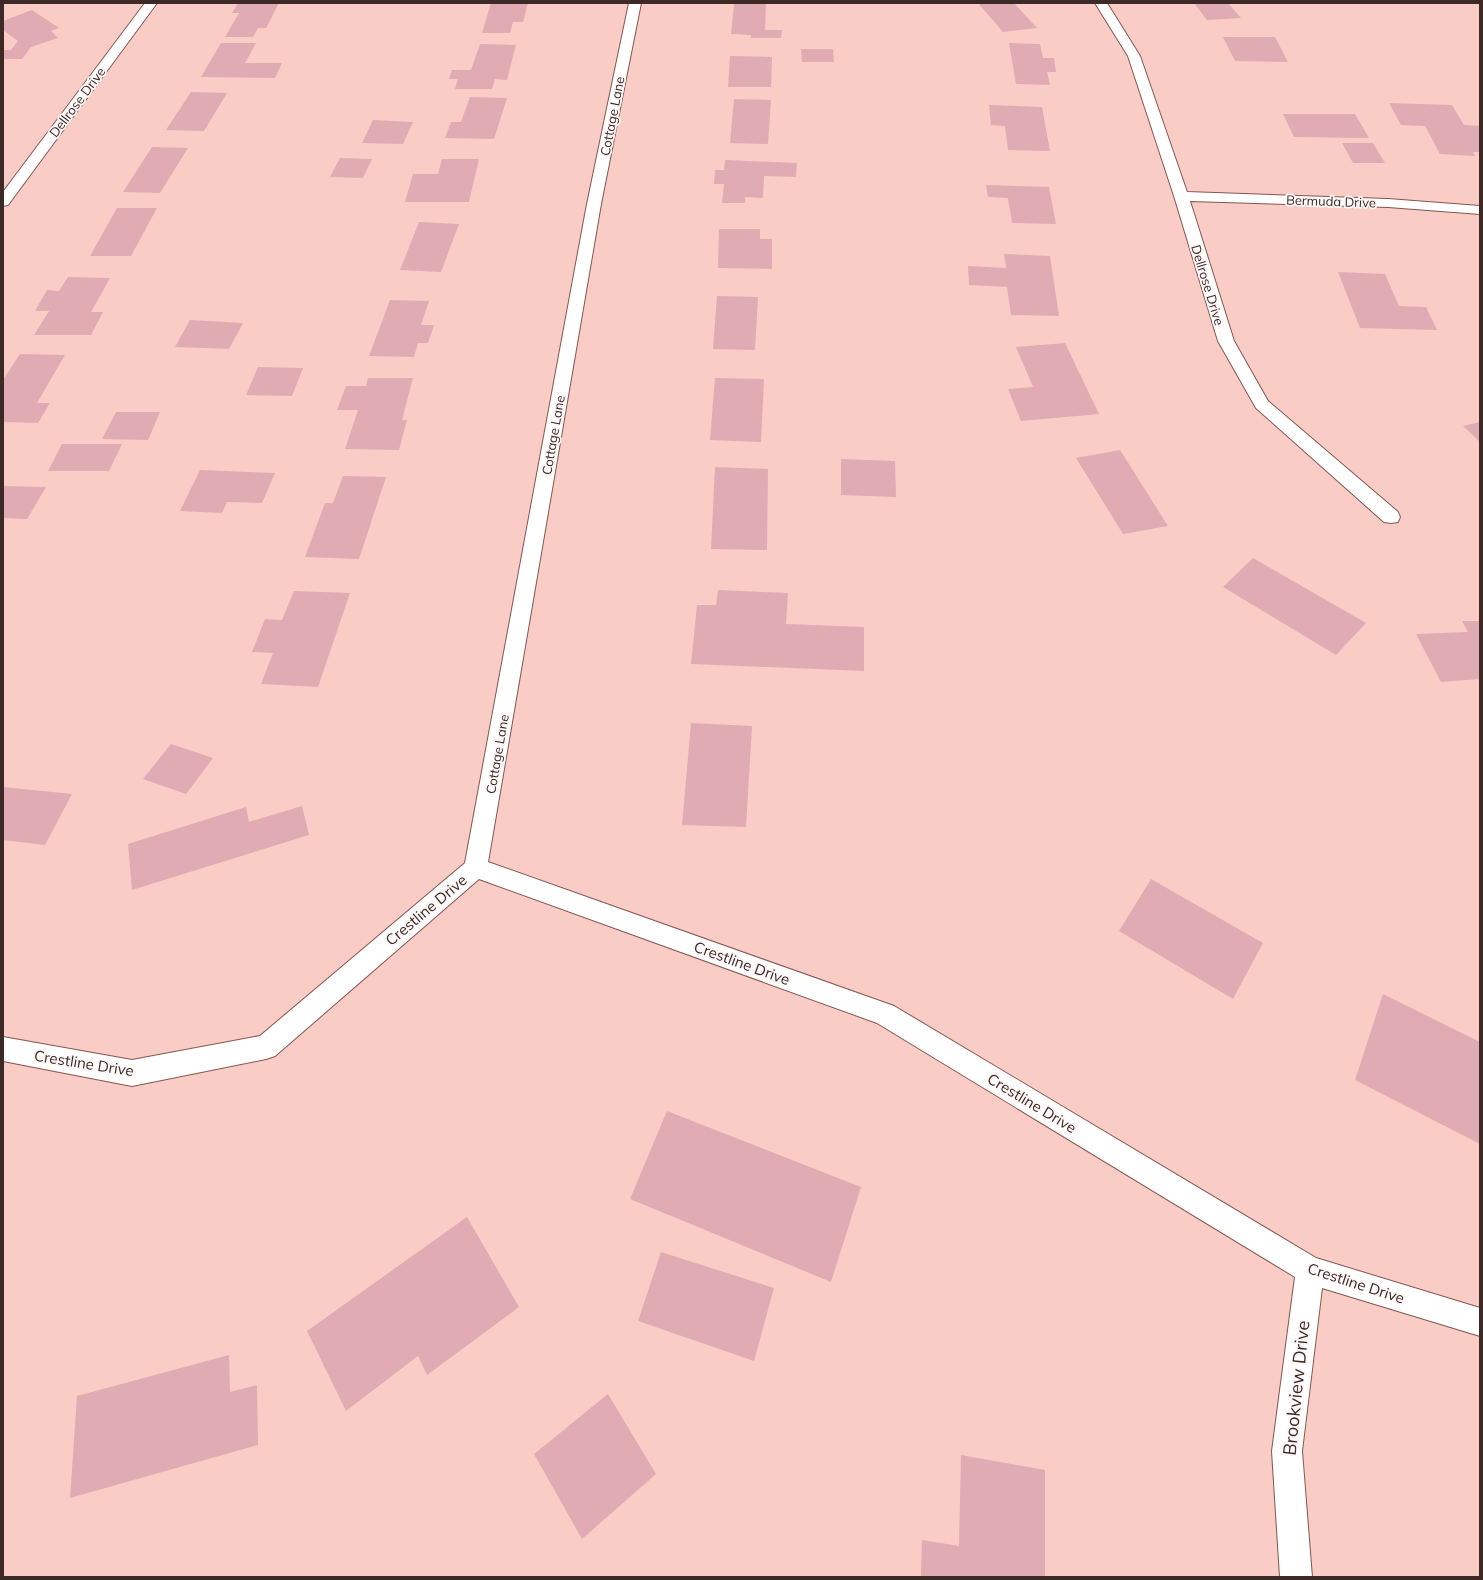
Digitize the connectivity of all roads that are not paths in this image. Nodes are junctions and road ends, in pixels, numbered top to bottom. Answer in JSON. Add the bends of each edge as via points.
{"nodes":[{"id":1,"x":151,"y":3,"type":"edge"},
{"id":2,"x":635,"y":3,"type":"edge"},
{"id":3,"x":1101,"y":3,"type":"edge"},
{"id":4,"x":1181,"y":196,"type":"junction"},
{"id":5,"x":3,"y":202,"type":"edge"},
{"id":6,"x":1480,"y":210,"type":"edge"},
{"id":7,"x":1391,"y":517,"type":"dead end"},
{"id":8,"x":476,"y":868,"type":"junction"},
{"id":9,"x":3,"y":1049,"type":"edge"},
{"id":10,"x":1310,"y":1270,"type":"junction"},
{"id":11,"x":1480,"y":1322,"type":"edge"},
{"id":12,"x":1296,"y":1577,"type":"edge"}],
"edges":[{"from":1,"to":5,"type":"street","name":"Dellrose Drive"},
{"from":2,"to":8,"type":"street","name":"Cottage Lane","via":[[594,204]]},
{"from":3,"to":4,"type":"street","name":"Dellrose Drive","via":[[1134,56]]},
{"from":4,"to":6,"type":"street","name":"Bermuda Drive","via":[[1388,203]]},
{"from":4,"to":7,"type":"street","name":"Dellrose Drive","via":[[1226,341],[1262,404]]},
{"from":8,"to":9,"type":"street","name":"Crestline Drive","via":[[266,1047],[132,1073]]},
{"from":8,"to":10,"type":"street","name":"Crestline Drive","via":[[886,1014]]},
{"from":10,"to":11,"type":"street","name":"Crestline Drive"},
{"from":10,"to":12,"type":"street","name":"Brookview Drive","via":[[1287,1451]]}]}
